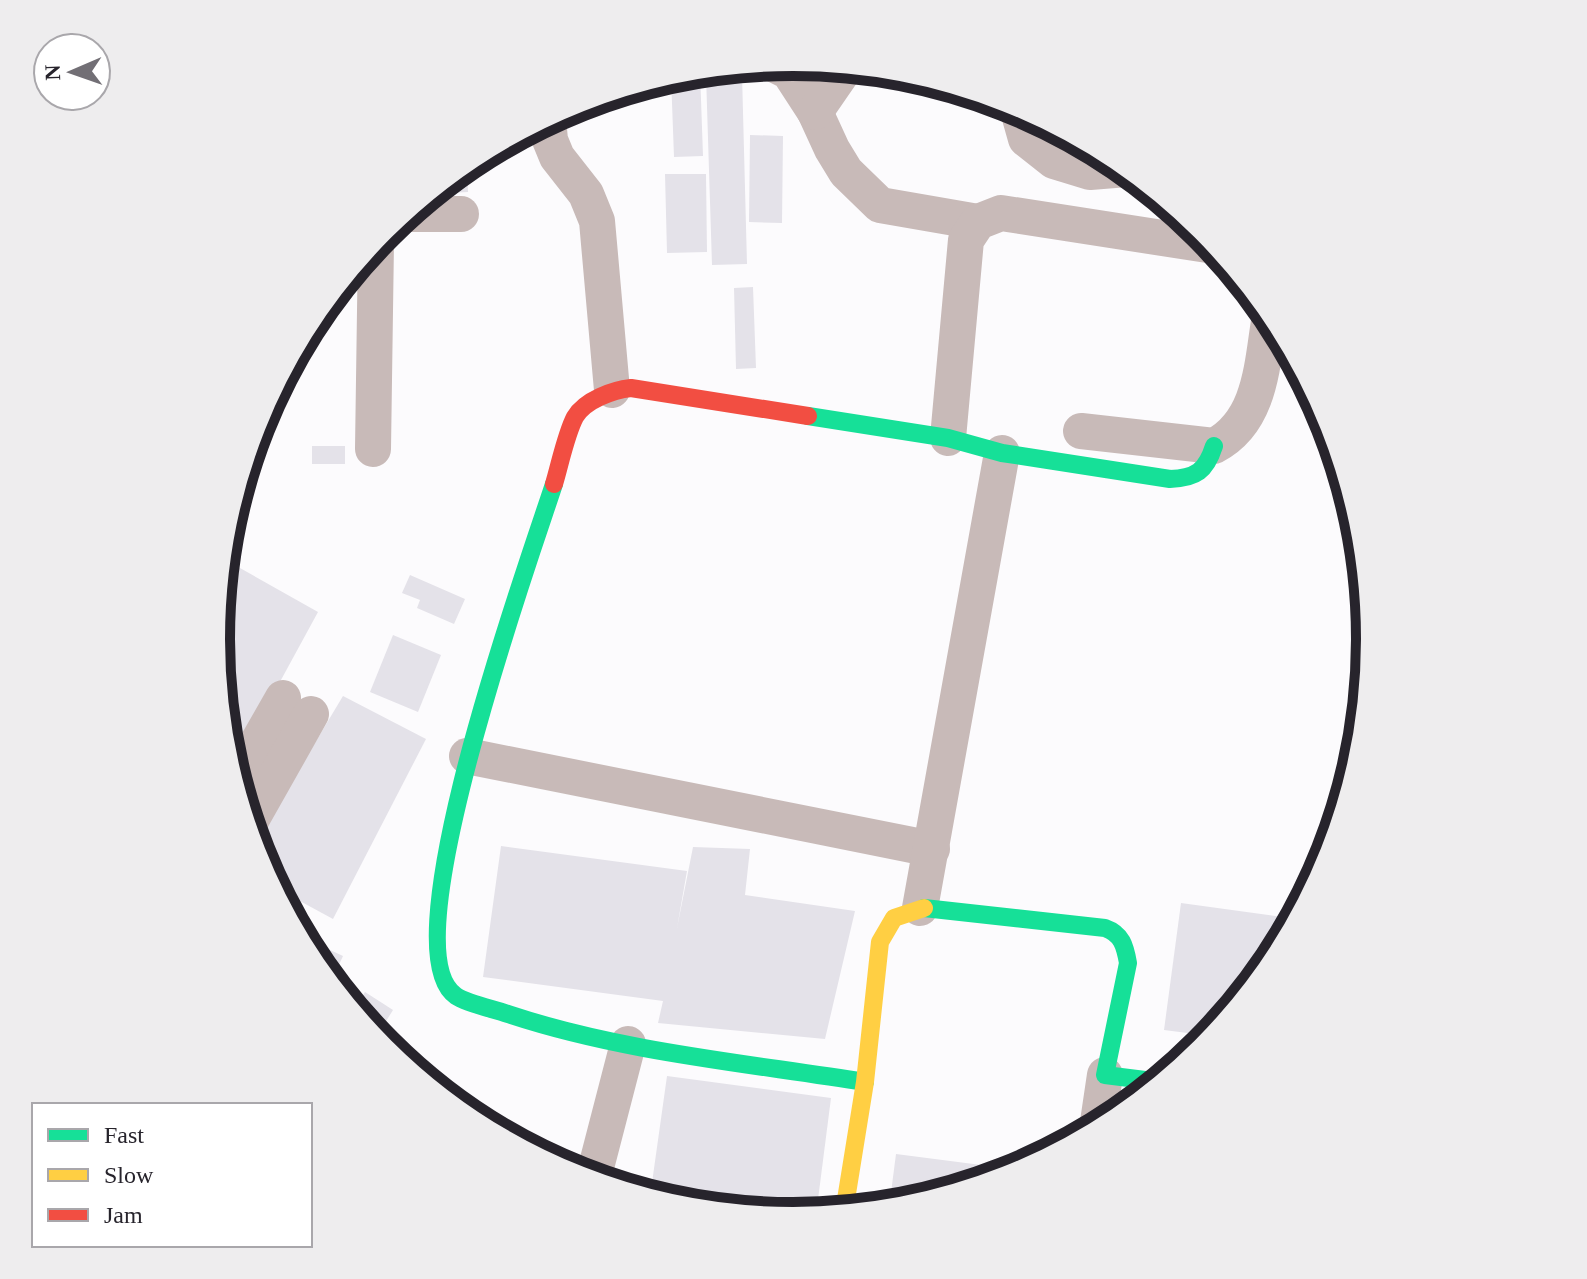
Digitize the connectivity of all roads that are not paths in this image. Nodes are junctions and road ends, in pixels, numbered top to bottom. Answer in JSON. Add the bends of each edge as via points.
{"nodes":[{"id":1,"x":792,"y":76,"type":"edge"},
{"id":2,"x":838,"y":78,"type":"edge"},
{"id":3,"x":815,"y":112,"type":"junction"},
{"id":4,"x":1022,"y":125,"type":"edge"},
{"id":5,"x":549,"y":132,"type":"edge"},
{"id":6,"x":1106,"y":171,"type":"edge"},
{"id":7,"x":424,"y":214,"type":"edge"},
{"id":8,"x":461,"y":214,"type":"dead end"},
{"id":9,"x":978,"y":222,"type":"junction"},
{"id":10,"x":1194,"y":243,"type":"edge"},
{"id":11,"x":376,"y":262,"type":"edge"},
{"id":12,"x":1267,"y":334,"type":"edge"},
{"id":13,"x":612,"y":390,"type":"junction"},
{"id":14,"x":1081,"y":431,"type":"dead end"},
{"id":15,"x":948,"y":438,"type":"junction"},
{"id":16,"x":1214,"y":446,"type":"junction"},
{"id":17,"x":373,"y":449,"type":"dead end"},
{"id":18,"x":1002,"y":453,"type":"junction"},
{"id":19,"x":467,"y":756,"type":"junction"},
{"id":20,"x":245,"y":769,"type":"edge"},
{"id":21,"x":256,"y":807,"type":"edge"},
{"id":22,"x":932,"y":849,"type":"junction"},
{"id":23,"x":920,"y":908,"type":"junction"},
{"id":24,"x":628,"y":1044,"type":"junction"},
{"id":25,"x":1105,"y":1075,"type":"junction"},
{"id":26,"x":1145,"y":1080,"type":"edge"},
{"id":27,"x":865,"y":1082,"type":"junction"},
{"id":28,"x":1099,"y":1113,"type":"edge"},
{"id":29,"x":596,"y":1167,"type":"edge"},
{"id":30,"x":846,"y":1200,"type":"edge"}],
"edges":[{"from":1,"to":3,"type":"street"},
{"from":2,"to":3,"type":"street"},
{"from":3,"to":9,"type":"street","via":[[846,172],[880,205]]},
{"from":4,"to":6,"type":"street","via":[[1026,139],[1054,161],[1090,172]]},
{"from":5,"to":13,"type":"street","via":[[557,157],[586,194],[597,221]]},
{"from":7,"to":8,"type":"street"},
{"from":9,"to":10,"type":"street","via":[[1001,213]]},
{"from":9,"to":15,"type":"street","via":[[966,240]]},
{"from":11,"to":17,"type":"street"},
{"from":12,"to":16,"type":"street","via":[[1256,398],[1230,438]]},
{"from":13,"to":15,"type":"street","via":[[631,388]]},
{"from":13,"to":19,"type":"street","via":[[576,415],[564,445]]},
{"from":14,"to":16,"type":"street"},
{"from":15,"to":18,"type":"street"},
{"from":16,"to":18,"type":"street","via":[[1208,467],[1186,479]]},
{"from":18,"to":22,"type":"street"},
{"from":19,"to":22,"type":"street"},
{"from":19,"to":24,"type":"street","via":[[440,887],[442,979],[456,996],[527,1020]]},
{"from":20,"to":21,"type":"street","via":[[297,706]]},
{"from":22,"to":23,"type":"street"},
{"from":23,"to":25,"type":"street","via":[[1116,932],[1128,963]]},
{"from":23,"to":27,"type":"street","via":[[894,918],[880,942]]},
{"from":24,"to":27,"type":"street"},
{"from":24,"to":29,"type":"street"},
{"from":25,"to":26,"type":"street"},
{"from":25,"to":28,"type":"street"},
{"from":27,"to":30,"type":"street"}]}
